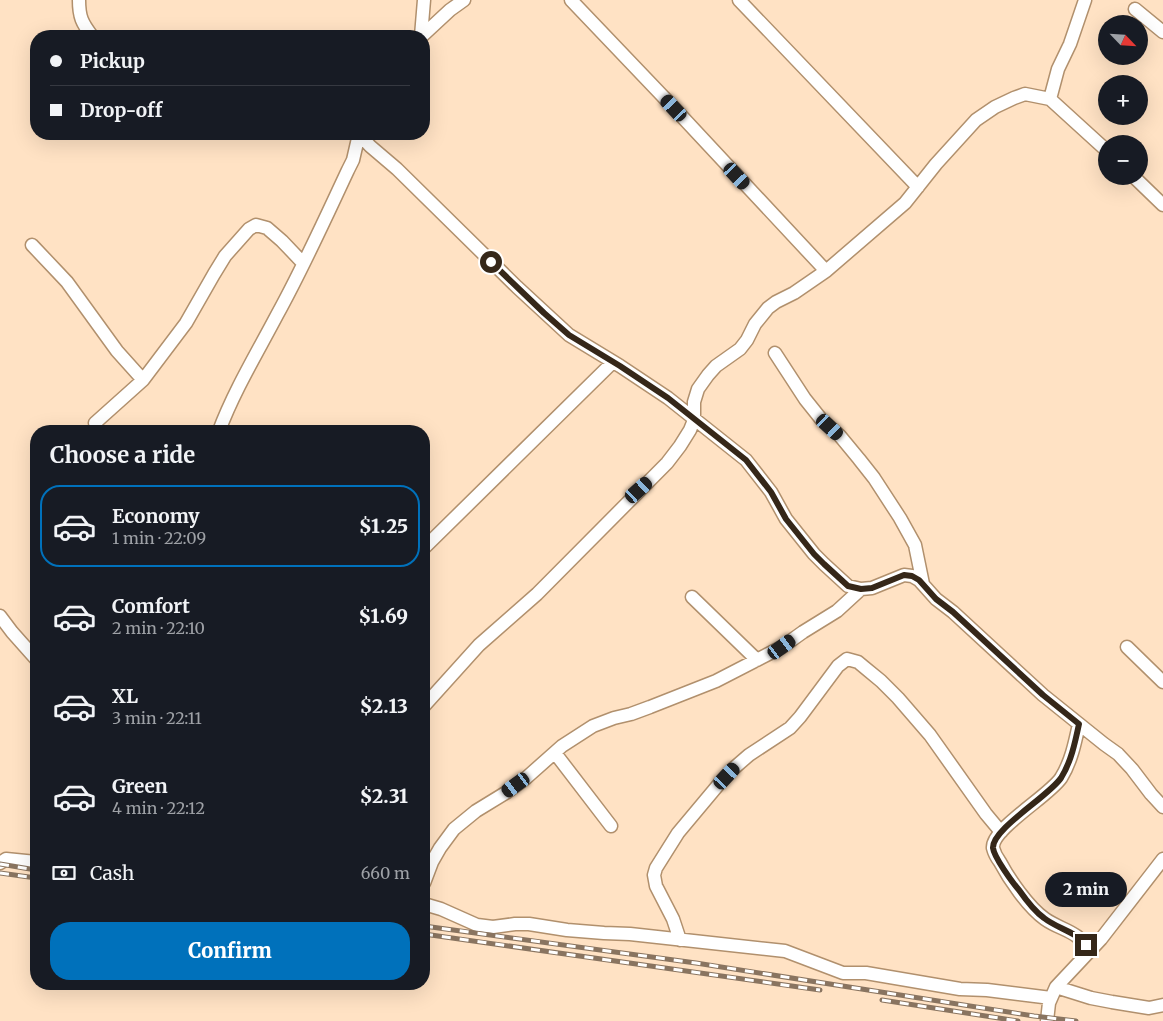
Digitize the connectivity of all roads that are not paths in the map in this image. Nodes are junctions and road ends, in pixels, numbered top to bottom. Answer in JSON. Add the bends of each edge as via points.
{"nodes":[{"id":1,"x":79,"y":0,"type":"edge"},
{"id":2,"x":424,"y":0,"type":"edge"},
{"id":3,"x":464,"y":0,"type":"edge"},
{"id":4,"x":571,"y":0,"type":"edge"},
{"id":5,"x":739,"y":0,"type":"edge"},
{"id":6,"x":1085,"y":0,"type":"edge"},
{"id":7,"x":1135,"y":8,"type":"dead end"},
{"id":8,"x":87,"y":30,"type":"edge"},
{"id":9,"x":422,"y":30,"type":"edge"},
{"id":10,"x":428,"y":30,"type":"edge"},
{"id":11,"x":1163,"y":32,"type":"edge"},
{"id":12,"x":1050,"y":99,"type":"junction"},
{"id":13,"x":358,"y":140,"type":"edge"},
{"id":14,"x":364,"y":140,"type":"edge"},
{"id":15,"x":1098,"y":143,"type":"edge"},
{"id":16,"x":1142,"y":185,"type":"edge"},
{"id":17,"x":918,"y":186,"type":"junction"},
{"id":18,"x":1163,"y":205,"type":"edge"},
{"id":19,"x":32,"y":244,"type":"dead end"},
{"id":20,"x":303,"y":264,"type":"junction"},
{"id":21,"x":826,"y":271,"type":"junction"},
{"id":22,"x":775,"y":353,"type":"dead end"},
{"id":23,"x":613,"y":362,"type":"junction"},
{"id":24,"x":143,"y":380,"type":"junction"},
{"id":25,"x":694,"y":420,"type":"junction"},
{"id":26,"x":95,"y":423,"type":"dead end"},
{"id":27,"x":221,"y":425,"type":"edge"},
{"id":28,"x":430,"y":542,"type":"edge"},
{"id":29,"x":923,"y":584,"type":"junction"},
{"id":30,"x":861,"y":589,"type":"junction"},
{"id":31,"x":692,"y":597,"type":"dead end"},
{"id":32,"x":0,"y":616,"type":"edge"},
{"id":33,"x":1127,"y":647,"type":"dead end"},
{"id":34,"x":30,"y":652,"type":"edge"},
{"id":35,"x":757,"y":660,"type":"junction"},
{"id":36,"x":1163,"y":682,"type":"edge"},
{"id":37,"x":430,"y":699,"type":"edge"},
{"id":38,"x":1079,"y":724,"type":"junction"},
{"id":39,"x":555,"y":753,"type":"junction"},
{"id":40,"x":1163,"y":807,"type":"edge"},
{"id":41,"x":611,"y":826,"type":"dead end"},
{"id":42,"x":1001,"y":832,"type":"junction"},
{"id":43,"x":1163,"y":859,"type":"edge"},
{"id":44,"x":30,"y":861,"type":"edge"},
{"id":45,"x":0,"y":863,"type":"edge"},
{"id":46,"x":430,"y":869,"type":"edge"},
{"id":47,"x":430,"y":906,"type":"edge"},
{"id":48,"x":680,"y":940,"type":"junction"},
{"id":49,"x":1089,"y":952,"type":"junction"},
{"id":50,"x":1054,"y":992,"type":"junction"},
{"id":51,"x":1163,"y":1005,"type":"edge"},
{"id":52,"x":1047,"y":1021,"type":"edge"}],
"edges":[{"from":1,"to":8,"type":"street","via":[[79,11]]},
{"from":2,"to":9,"type":"street"},
{"from":3,"to":10,"type":"street"},
{"from":4,"to":21,"type":"street"},
{"from":5,"to":17,"type":"street"},
{"from":6,"to":12,"type":"street"},
{"from":7,"to":11,"type":"street"},
{"from":12,"to":15,"type":"street"},
{"from":12,"to":17,"type":"street","via":[[1025,94],[995,107],[976,120]]},
{"from":13,"to":20,"type":"street","via":[[353,160]]},
{"from":14,"to":23,"type":"street","via":[[544,313],[578,341]]},
{"from":16,"to":18,"type":"street"},
{"from":17,"to":21,"type":"street","via":[[906,203]]},
{"from":19,"to":24,"type":"street","via":[[67,282],[117,351]]},
{"from":20,"to":24,"type":"street","via":[[268,228],[256,225],[249,229],[225,256],[186,323]]},
{"from":20,"to":27,"type":"street"},
{"from":21,"to":25,"type":"street","via":[[768,308],[740,349],[708,375],[698,389]]},
{"from":22,"to":29,"type":"street","via":[[805,399],[859,459],[895,510],[915,545]]},
{"from":23,"to":25,"type":"street","via":[[668,398]]},
{"from":23,"to":28,"type":"street"},
{"from":24,"to":26,"type":"street"},
{"from":25,"to":30,"type":"street","via":[[746,460],[771,492],[786,519],[824,564],[848,586]]},
{"from":25,"to":37,"type":"street","via":[[680,446],[651,480],[537,594],[479,645]]},
{"from":29,"to":30,"type":"street","via":[[912,576],[904,575]]},
{"from":29,"to":38,"type":"street"},
{"from":30,"to":35,"type":"street","via":[[837,611]]},
{"from":31,"to":35,"type":"street"},
{"from":32,"to":34,"type":"street"},
{"from":33,"to":36,"type":"street"},
{"from":35,"to":39,"type":"street","via":[[716,681],[593,726]]},
{"from":38,"to":40,"type":"street","via":[[1118,754]]},
{"from":38,"to":42,"type":"street","via":[[1073,753],[1060,779]]},
{"from":39,"to":41,"type":"street"},
{"from":39,"to":46,"type":"street","via":[[526,778],[454,829]]},
{"from":42,"to":48,"type":"street","via":[[930,735],[898,698],[864,666],[847,659],[790,728],[749,755],[719,784],[678,833],[656,868],[656,886]]},
{"from":42,"to":49,"type":"street","via":[[994,839],[993,849],[1017,888],[1045,919],[1081,938]]},
{"from":43,"to":49,"type":"street"},
{"from":44,"to":45,"type":"street","via":[[6,859]]},
{"from":47,"to":48,"type":"street","via":[[478,925],[529,924]]},
{"from":48,"to":50,"type":"street","via":[[784,951],[843,973],[866,973],[960,989]]},
{"from":49,"to":50,"type":"street"},
{"from":50,"to":51,"type":"street","via":[[1149,1008]]},
{"from":50,"to":52,"type":"street"}]}
